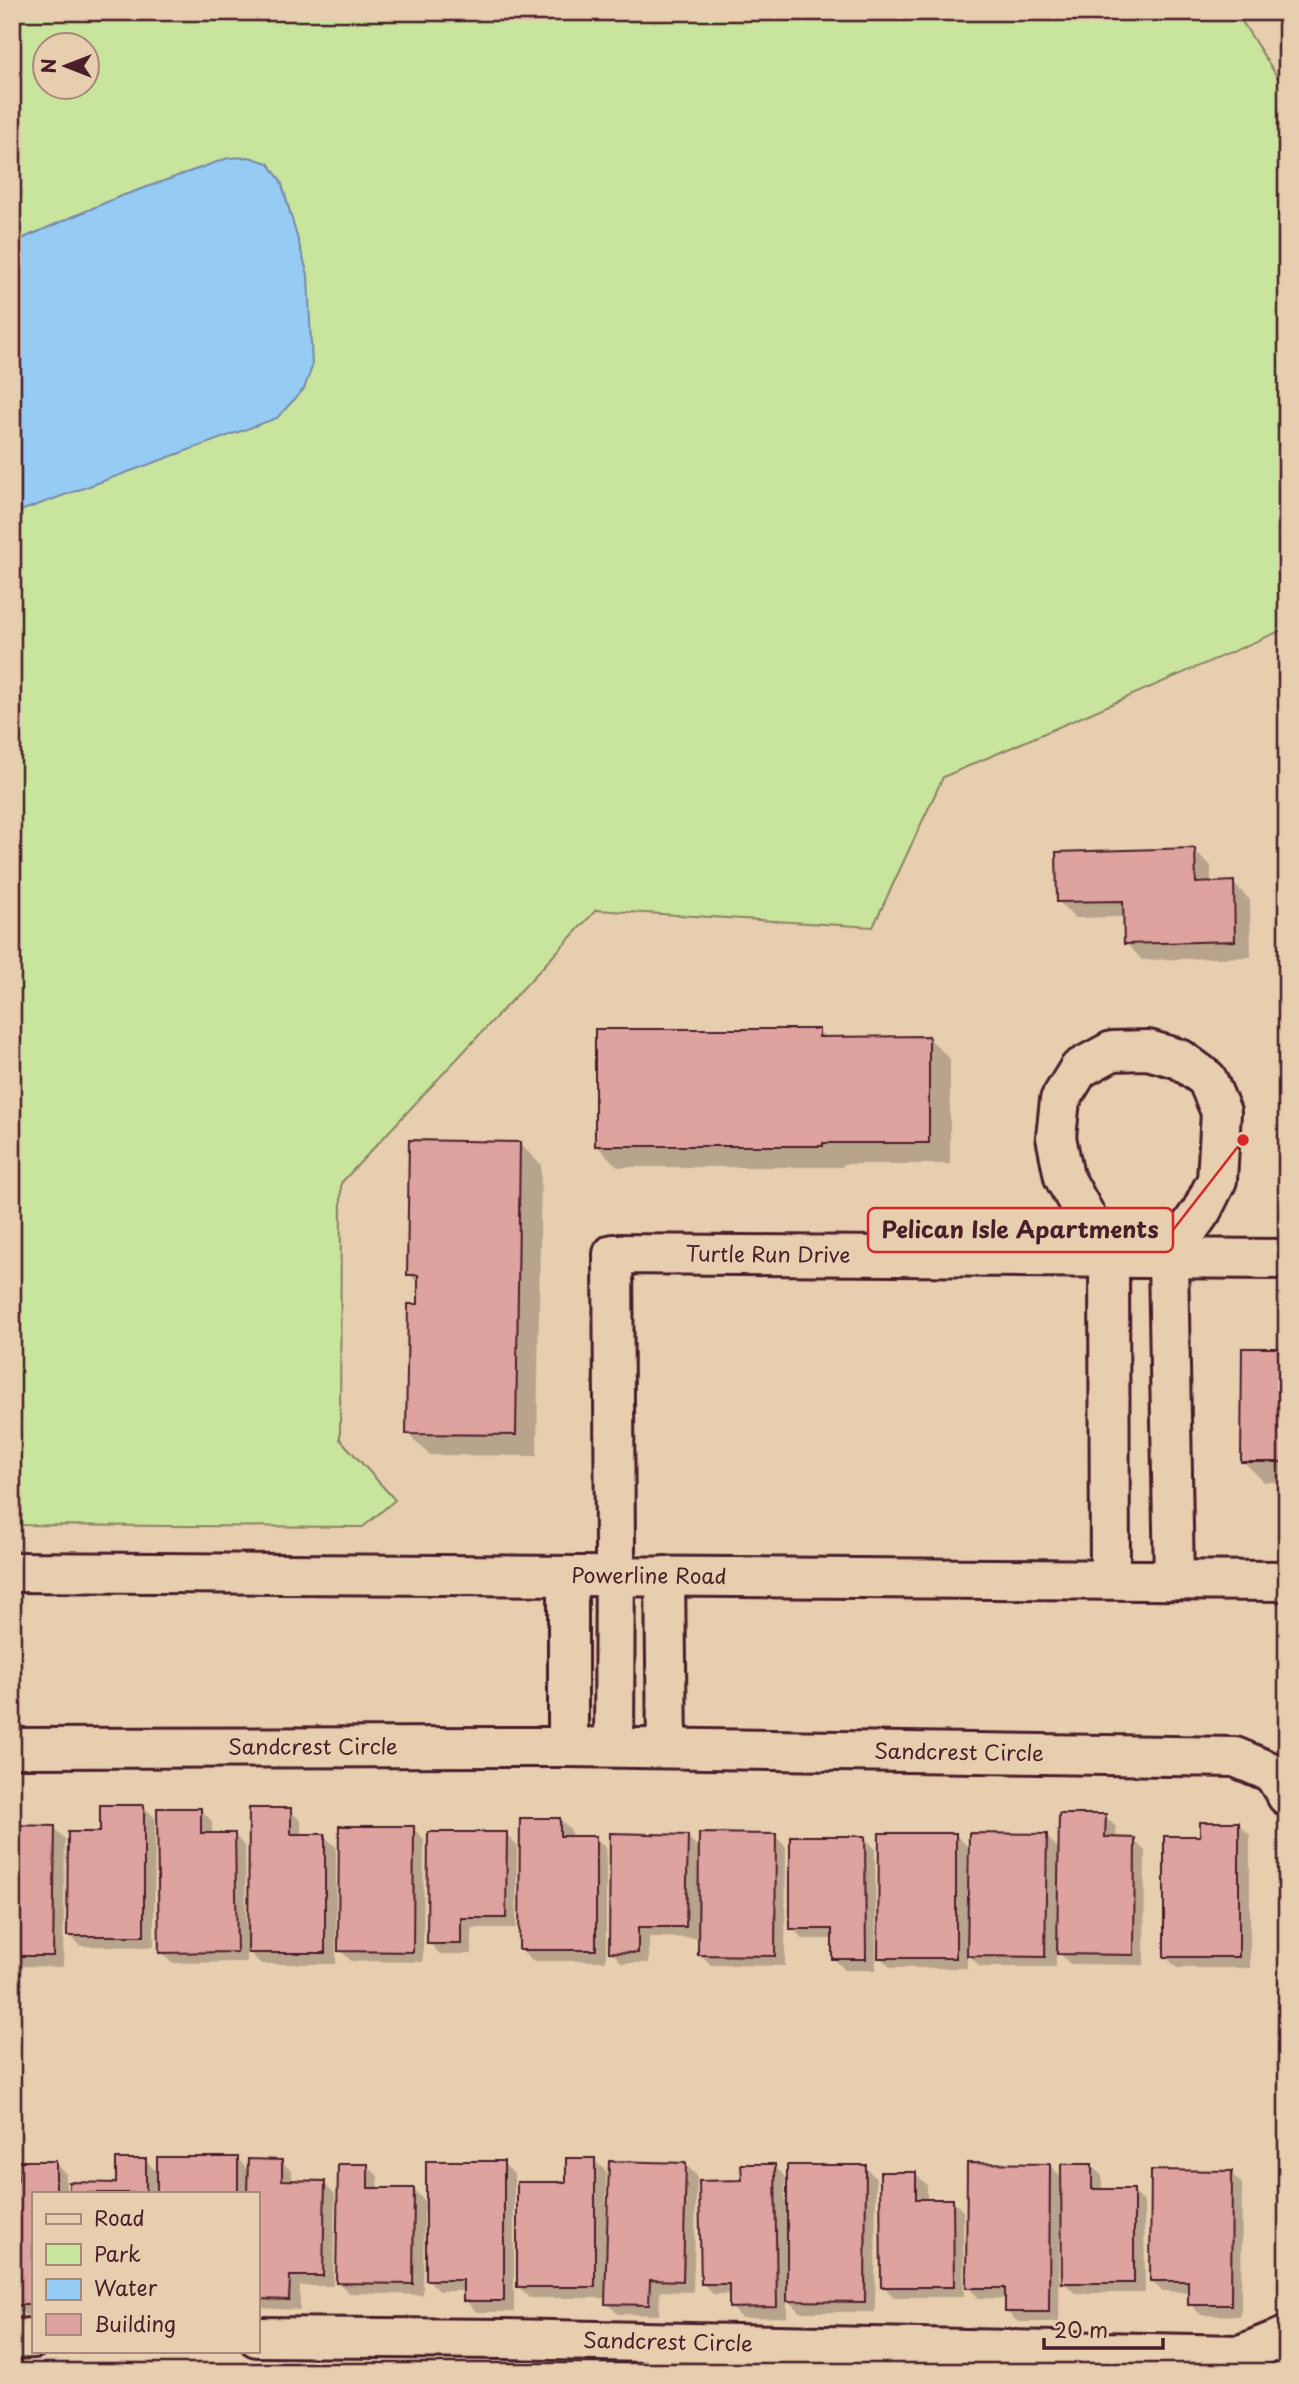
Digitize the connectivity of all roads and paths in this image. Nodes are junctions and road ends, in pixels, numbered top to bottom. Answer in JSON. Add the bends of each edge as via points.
{"nodes":[{"id":1,"x":1109,"y":1259,"type":"junction"},
{"id":2,"x":1168,"y":1259,"type":"junction"},
{"id":3,"x":1287,"y":1259,"type":"edge"},
{"id":4,"x":12,"y":1572,"type":"edge"},
{"id":5,"x":568,"y":1576,"type":"junction"},
{"id":6,"x":615,"y":1576,"type":"junction"},
{"id":7,"x":665,"y":1576,"type":"junction"},
{"id":8,"x":1110,"y":1579,"type":"junction"},
{"id":9,"x":1174,"y":1580,"type":"junction"},
{"id":10,"x":1287,"y":1581,"type":"edge"},
{"id":11,"x":568,"y":1746,"type":"junction"},
{"id":12,"x":614,"y":1747,"type":"junction"},
{"id":13,"x":12,"y":1748,"type":"edge"},
{"id":14,"x":667,"y":1748,"type":"junction"},
{"id":15,"x":1287,"y":1796,"type":"edge"},
{"id":16,"x":1287,"y":2336,"type":"edge"},
{"id":17,"x":259,"y":2337,"type":"edge"},
{"id":18,"x":12,"y":2339,"type":"edge"},
{"id":19,"x":32,"y":2339,"type":"edge"}],
"edges":[{"from":1,"to":2,"type":"street","name":"Turtle Run Drive"},
{"from":1,"to":2,"type":"street","via":[[1064,1177],[1056,1137],[1060,1100],[1079,1069],[1111,1051],[1148,1050],[1180,1059],[1207,1079],[1221,1111],[1217,1180]]},
{"from":1,"to":6,"type":"street","name":"Turtle Run Drive","via":[[613,1254]]},
{"from":1,"to":8,"type":"street"},
{"from":2,"to":3,"type":"street","name":"Turtle Run Drive"},
{"from":2,"to":9,"type":"street"},
{"from":4,"to":5,"type":"street","name":"Powerline Road"},
{"from":5,"to":6,"type":"street","name":"Powerline Road"},
{"from":5,"to":11,"type":"street"},
{"from":6,"to":7,"type":"street","name":"Powerline Road"},
{"from":6,"to":12,"type":"street"},
{"from":7,"to":8,"type":"street","name":"Powerline Road"},
{"from":7,"to":14,"type":"street"},
{"from":8,"to":9,"type":"street","name":"Powerline Road"},
{"from":9,"to":10,"type":"street","name":"Powerline Road"},
{"from":11,"to":12,"type":"street","name":"Sandcrest Circle"},
{"from":11,"to":13,"type":"street","name":"Sandcrest Circle"},
{"from":12,"to":14,"type":"street","name":"Sandcrest Circle"},
{"from":14,"to":15,"type":"street","name":"Sandcrest Circle","via":[[1235,1757],[1273,1773]]},
{"from":16,"to":17,"type":"street","name":"Sandcrest Circle","via":[[1240,2355]]},
{"from":18,"to":19,"type":"street"}]}
